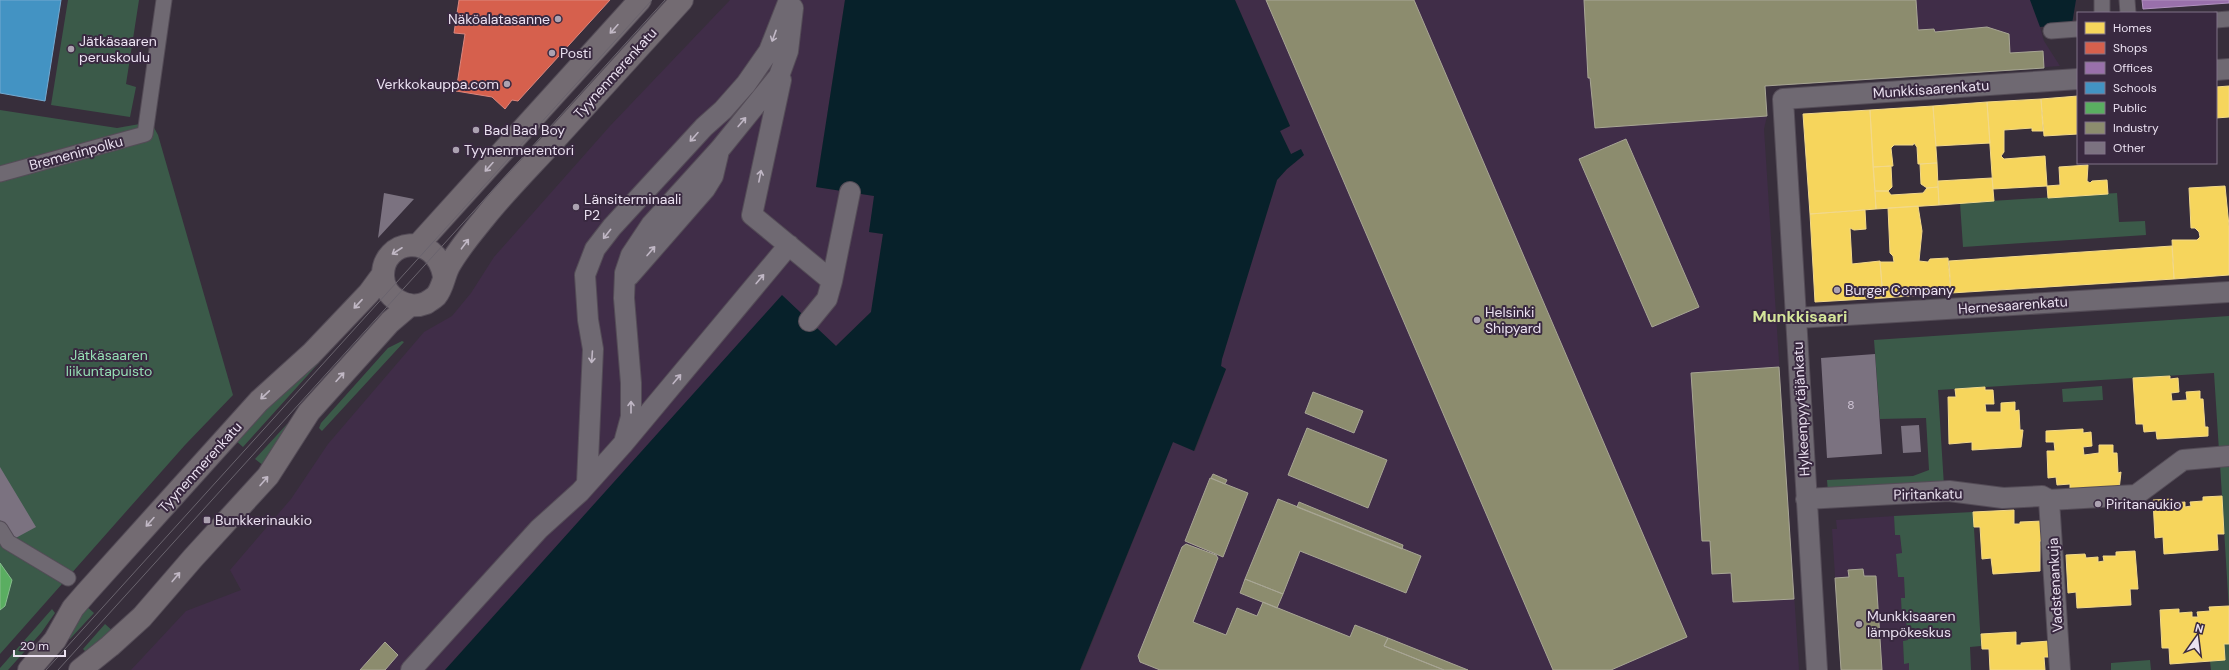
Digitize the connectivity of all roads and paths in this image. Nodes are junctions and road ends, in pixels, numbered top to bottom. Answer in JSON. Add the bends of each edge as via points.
{"nodes":[{"id":1,"x":164,"y":0,"type":"edge"},
{"id":2,"x":640,"y":0,"type":"edge"},
{"id":3,"x":682,"y":0,"type":"edge"},
{"id":4,"x":789,"y":0,"type":"edge"},
{"id":5,"x":794,"y":0,"type":"edge"},
{"id":6,"x":2102,"y":0,"type":"edge"},
{"id":7,"x":2127,"y":0,"type":"edge"},
{"id":8,"x":2102,"y":12,"type":"edge"},
{"id":9,"x":2128,"y":12,"type":"edge"},
{"id":10,"x":2229,"y":19,"type":"edge"},
{"id":11,"x":2217,"y":20,"type":"edge"},
{"id":12,"x":2077,"y":29,"type":"edge"},
{"id":13,"x":2051,"y":31,"type":"dead end"},
{"id":14,"x":788,"y":51,"type":"junction"},
{"id":15,"x":2229,"y":69,"type":"edge"},
{"id":16,"x":2217,"y":70,"type":"edge"},
{"id":17,"x":2077,"y":79,"type":"edge"},
{"id":18,"x":1783,"y":99,"type":"joint"},
{"id":19,"x":0,"y":174,"type":"edge"},
{"id":20,"x":850,"y":192,"type":"dead end"},
{"id":21,"x":418,"y":245,"type":"junction"},
{"id":22,"x":789,"y":245,"type":"junction"},
{"id":23,"x":383,"y":274,"type":"junction"},
{"id":24,"x":444,"y":276,"type":"junction"},
{"id":25,"x":832,"y":281,"type":"junction"},
{"id":26,"x":2229,"y":292,"type":"edge"},
{"id":27,"x":410,"y":305,"type":"junction"},
{"id":28,"x":1797,"y":318,"type":"junction"},
{"id":29,"x":809,"y":320,"type":"dead end"},
{"id":30,"x":623,"y":444,"type":"junction"},
{"id":31,"x":2224,"y":457,"type":"edge"},
{"id":32,"x":587,"y":483,"type":"junction"},
{"id":33,"x":1806,"y":499,"type":"junction"},
{"id":34,"x":2049,"y":500,"type":"junction"},
{"id":35,"x":0,"y":529,"type":"edge"},
{"id":36,"x":68,"y":578,"type":"dead end"},
{"id":37,"x":29,"y":670,"type":"edge"},
{"id":38,"x":80,"y":670,"type":"edge"},
{"id":39,"x":412,"y":670,"type":"edge"},
{"id":40,"x":1817,"y":670,"type":"edge"},
{"id":41,"x":2060,"y":670,"type":"edge"}],
"edges":[{"from":1,"to":19,"type":"street","name":"Bremeninpolku","via":[[145,134]]},
{"from":2,"to":21,"type":"main road","one_way":true},
{"from":24,"to":3,"type":"main road","name":"Tyynenmerenkatu","one_way":true,"via":[[455,256],[486,216]]},
{"from":4,"to":32,"type":"street","one_way":true,"via":[[769,51],[746,84],[595,249],[585,275],[593,349]]},
{"from":5,"to":14,"type":"street"},
{"from":6,"to":8,"type":"street"},
{"from":7,"to":9,"type":"street"},
{"from":10,"to":11,"type":"street"},
{"from":12,"to":13,"type":"street"},
{"from":22,"to":14,"type":"street","one_way":true,"via":[[752,215]]},
{"from":30,"to":14,"type":"street","one_way":true,"via":[[631,417],[624,298],[631,256],[638,242],[720,149],[779,76]]},
{"from":15,"to":16,"type":"street"},
{"from":17,"to":18,"type":"street","name":"Munkkisaarenkatu"},
{"from":18,"to":28,"type":"street","name":"Hylkeenpyytäjänkatu"},
{"from":20,"to":25,"type":"street"},
{"from":21,"to":23,"type":"main road","name":"Tyynenmerenkatu","one_way":true,"via":[[408,245],[393,252],[385,264]]},
{"from":21,"to":24,"type":"main road","via":[[434,254],[442,264]]},
{"from":22,"to":25,"type":"street"},
{"from":30,"to":22,"type":"street","one_way":true},
{"from":23,"to":27,"type":"main road","via":[[389,293],[401,303]]},
{"from":23,"to":37,"type":"main road","name":"Tyynenmerenkatu","one_way":true,"via":[[369,293],[311,354],[259,401],[86,593],[73,608],[55,640]]},
{"from":24,"to":27,"type":"main road","name":"Tyynenmerenkatu","via":[[436,296],[427,302]]},
{"from":25,"to":29,"type":"street","via":[[827,300]]},
{"from":26,"to":28,"type":"street","name":"Hernesaarenkatu"},
{"from":38,"to":27,"type":"main road","name":"Tyynenmerenkatu","one_way":true,"via":[[142,617],[271,472],[309,412],[390,322]]},
{"from":28,"to":33,"type":"street","name":"Hylkeenpyytäjänkatu"},
{"from":30,"to":32,"type":"street"},
{"from":31,"to":34,"type":"street","via":[[2183,460],[2136,495]]},
{"from":32,"to":39,"type":"street","via":[[538,529]]},
{"from":33,"to":34,"type":"street","name":"Piritankatu","via":[[1949,491],[2003,498],[2042,496]]},
{"from":33,"to":40,"type":"street","name":"Hylkeenpyytäjänkatu"},
{"from":34,"to":41,"type":"street","name":"Vadstenankuja"},
{"from":35,"to":36,"type":"street","via":[[8,542]]}]}
